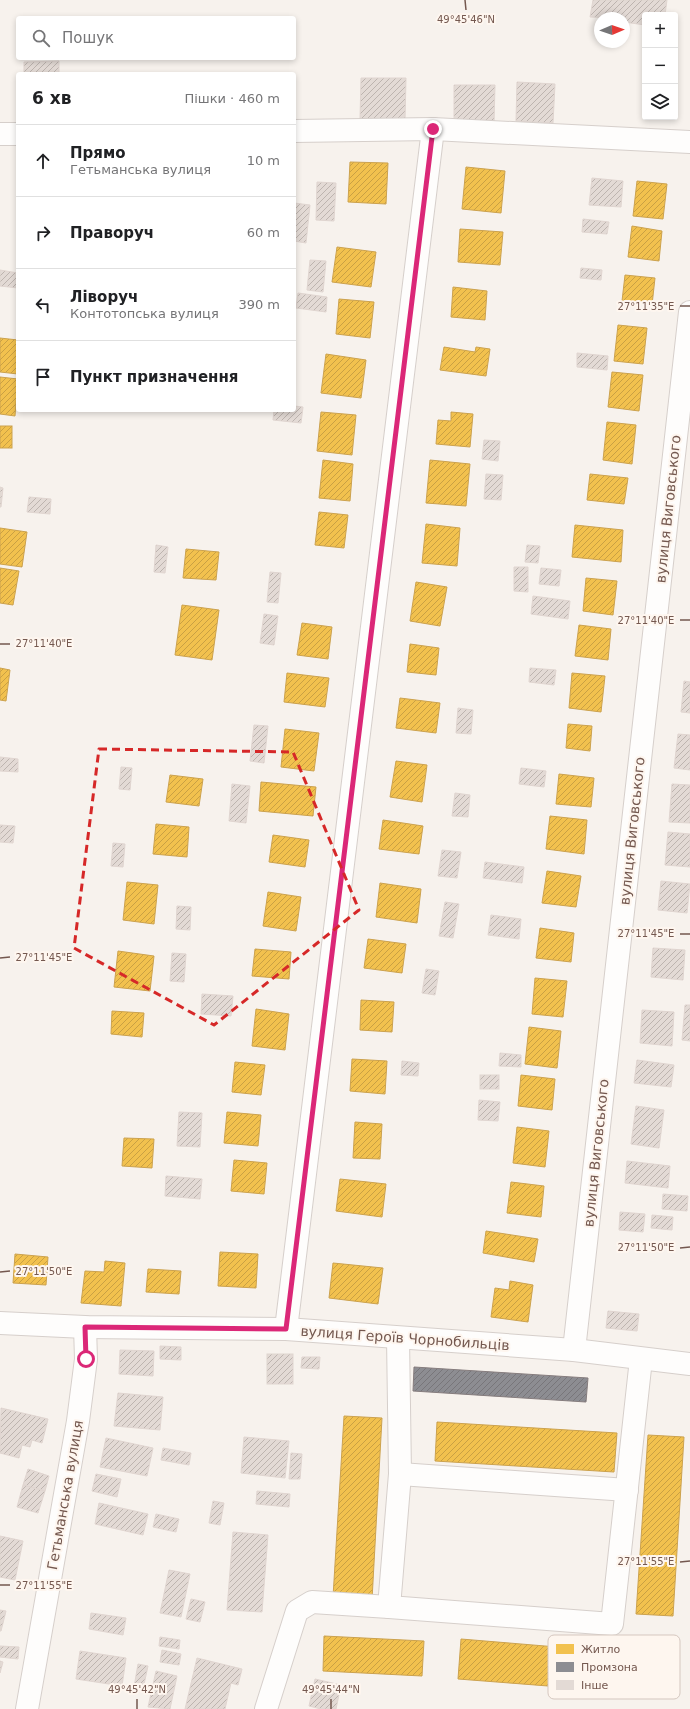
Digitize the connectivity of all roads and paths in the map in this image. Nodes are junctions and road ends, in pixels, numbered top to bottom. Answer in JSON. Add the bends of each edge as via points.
{"nodes":[{"id":1,"x":433,"y":129,"type":"junction"},
{"id":2,"x":296,"y":130,"type":"edge"},
{"id":3,"x":0,"y":134,"type":"edge"},
{"id":4,"x":16,"y":134,"type":"edge"},
{"id":5,"x":690,"y":142,"type":"edge"},
{"id":6,"x":690,"y":312,"type":"edge"},
{"id":7,"x":0,"y":1323,"type":"edge"},
{"id":8,"x":85,"y":1327,"type":"junction"},
{"id":9,"x":286,"y":1329,"type":"junction"},
{"id":10,"x":398,"y":1338,"type":"junction"},
{"id":11,"x":574,"y":1350,"type":"junction"},
{"id":12,"x":641,"y":1359,"type":"junction"},
{"id":13,"x":690,"y":1364,"type":"edge"},
{"id":14,"x":400,"y":1474,"type":"junction"},
{"id":15,"x":627,"y":1490,"type":"junction"},
{"id":16,"x":389,"y":1607,"type":"junction"},
{"id":17,"x":27,"y":1709,"type":"edge"},
{"id":18,"x":266,"y":1709,"type":"edge"}],
"edges":[{"from":1,"to":2,"type":"street"},
{"from":1,"to":5,"type":"street"},
{"from":1,"to":9,"type":"street"},
{"from":3,"to":4,"type":"street"},
{"from":6,"to":11,"type":"street","name":"вулиця Виговського"},
{"from":7,"to":8,"type":"street","name":"вулиця Героїв Чорнобильців"},
{"from":8,"to":9,"type":"street","name":"вулиця Героїв Чорнобильців"},
{"from":8,"to":17,"type":"street","name":"Гетьманська вулиця","via":[[86,1359],[78,1421]]},
{"from":9,"to":10,"type":"street","name":"вулиця Героїв Чорнобильців"},
{"from":10,"to":11,"type":"street","name":"вулиця Героїв Чорнобильців"},
{"from":10,"to":14,"type":"street"},
{"from":11,"to":12,"type":"street","name":"вулиця Героїв Чорнобильців"},
{"from":12,"to":13,"type":"street","name":"вулиця Героїв Чорнобильців"},
{"from":12,"to":15,"type":"street"},
{"from":14,"to":15,"type":"street"},
{"from":14,"to":16,"type":"street"},
{"from":15,"to":16,"type":"street","via":[[612,1624]]},
{"from":16,"to":18,"type":"street","via":[[312,1602],[297,1611]]}]}
